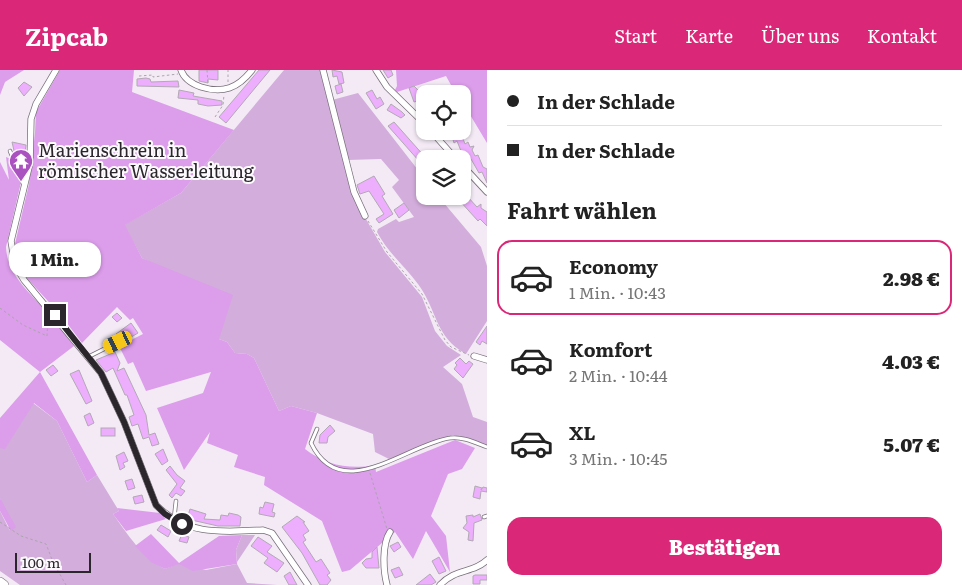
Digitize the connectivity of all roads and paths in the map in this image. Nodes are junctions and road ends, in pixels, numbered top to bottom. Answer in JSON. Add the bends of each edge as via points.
{"nodes":[{"id":1,"x":56,"y":70,"type":"edge"},
{"id":2,"x":207,"y":70,"type":"edge"},
{"id":3,"x":228,"y":70,"type":"edge"},
{"id":4,"x":252,"y":70,"type":"edge"},
{"id":5,"x":323,"y":70,"type":"edge"},
{"id":6,"x":376,"y":70,"type":"edge"},
{"id":7,"x":182,"y":72,"type":"edge"},
{"id":8,"x":139,"y":76,"type":"dead end"},
{"id":9,"x":208,"y":90,"type":"junction"},
{"id":10,"x":226,"y":90,"type":"junction"},
{"id":11,"x":416,"y":115,"type":"edge"},
{"id":12,"x":215,"y":116,"type":"dead end"},
{"id":13,"x":439,"y":140,"type":"edge"},
{"id":14,"x":448,"y":150,"type":"edge"},
{"id":15,"x":10,"y":151,"type":"dead end"},
{"id":16,"x":471,"y":175,"type":"edge"},
{"id":17,"x":24,"y":187,"type":"junction"},
{"id":18,"x":487,"y":192,"type":"edge"},
{"id":19,"x":365,"y":216,"type":"joint"},
{"id":20,"x":0,"y":308,"type":"edge"},
{"id":21,"x":55,"y":315,"type":"junction"},
{"id":22,"x":118,"y":342,"type":"dead end"},
{"id":23,"x":474,"y":356,"type":"joint"},
{"id":24,"x":88,"y":357,"type":"junction"},
{"id":25,"x":487,"y":360,"type":"edge"},
{"id":26,"x":317,"y":428,"type":"dead end"},
{"id":27,"x":487,"y":447,"type":"edge"},
{"id":28,"x":369,"y":470,"type":"junction"},
{"id":29,"x":176,"y":501,"type":"dead end"},
{"id":30,"x":174,"y":520,"type":"junction"},
{"id":31,"x":0,"y":522,"type":"edge"},
{"id":32,"x":390,"y":532,"type":"joint"},
{"id":33,"x":487,"y":560,"type":"edge"},
{"id":34,"x":0,"y":582,"type":"edge"},
{"id":35,"x":4,"y":585,"type":"edge"},
{"id":36,"x":66,"y":585,"type":"edge"},
{"id":37,"x":308,"y":585,"type":"edge"},
{"id":38,"x":386,"y":585,"type":"edge"},
{"id":39,"x":440,"y":585,"type":"edge"}],
"edges":[{"from":1,"to":17,"type":"street","via":[[31,118],[30,163]]},
{"from":2,"to":9,"type":"path"},
{"from":3,"to":10,"type":"path"},
{"from":4,"to":10,"type":"street","via":[[244,81]]},
{"from":5,"to":19,"type":"street","via":[[354,192]]},
{"from":6,"to":11,"type":"street","via":[[387,87]]},
{"from":7,"to":8,"type":"path","via":[[170,76]]},
{"from":7,"to":9,"type":"street","via":[[190,82]]},
{"from":9,"to":10,"type":"street"},
{"from":10,"to":12,"type":"path","via":[[223,105]]},
{"from":13,"to":14,"type":"street"},
{"from":15,"to":17,"type":"lane"},
{"from":16,"to":18,"type":"street"},
{"from":17,"to":21,"type":"street","via":[[11,241],[12,255],[24,280]]},
{"from":19,"to":23,"type":"path","via":[[387,252],[422,294],[445,340],[465,354]]},
{"from":20,"to":21,"type":"path","via":[[23,325],[47,336],[48,316]]},
{"from":21,"to":24,"type":"street"},
{"from":22,"to":24,"type":"lane"},
{"from":23,"to":25,"type":"street"},
{"from":24,"to":30,"type":"street","via":[[101,373],[124,422],[156,505]]},
{"from":26,"to":28,"type":"lane","via":[[311,443],[317,456],[326,464],[347,470]]},
{"from":27,"to":28,"type":"lane","via":[[452,437]]},
{"from":28,"to":32,"type":"path"},
{"from":29,"to":30,"type":"lane"},
{"from":30,"to":37,"type":"street","via":[[204,531],[263,530],[272,533]]},
{"from":31,"to":36,"type":"path","via":[[20,536],[46,544]]},
{"from":32,"to":38,"type":"street","via":[[386,538]]},
{"from":33,"to":39,"type":"street","via":[[481,566],[449,575]]},
{"from":34,"to":35,"type":"main road"}]}
